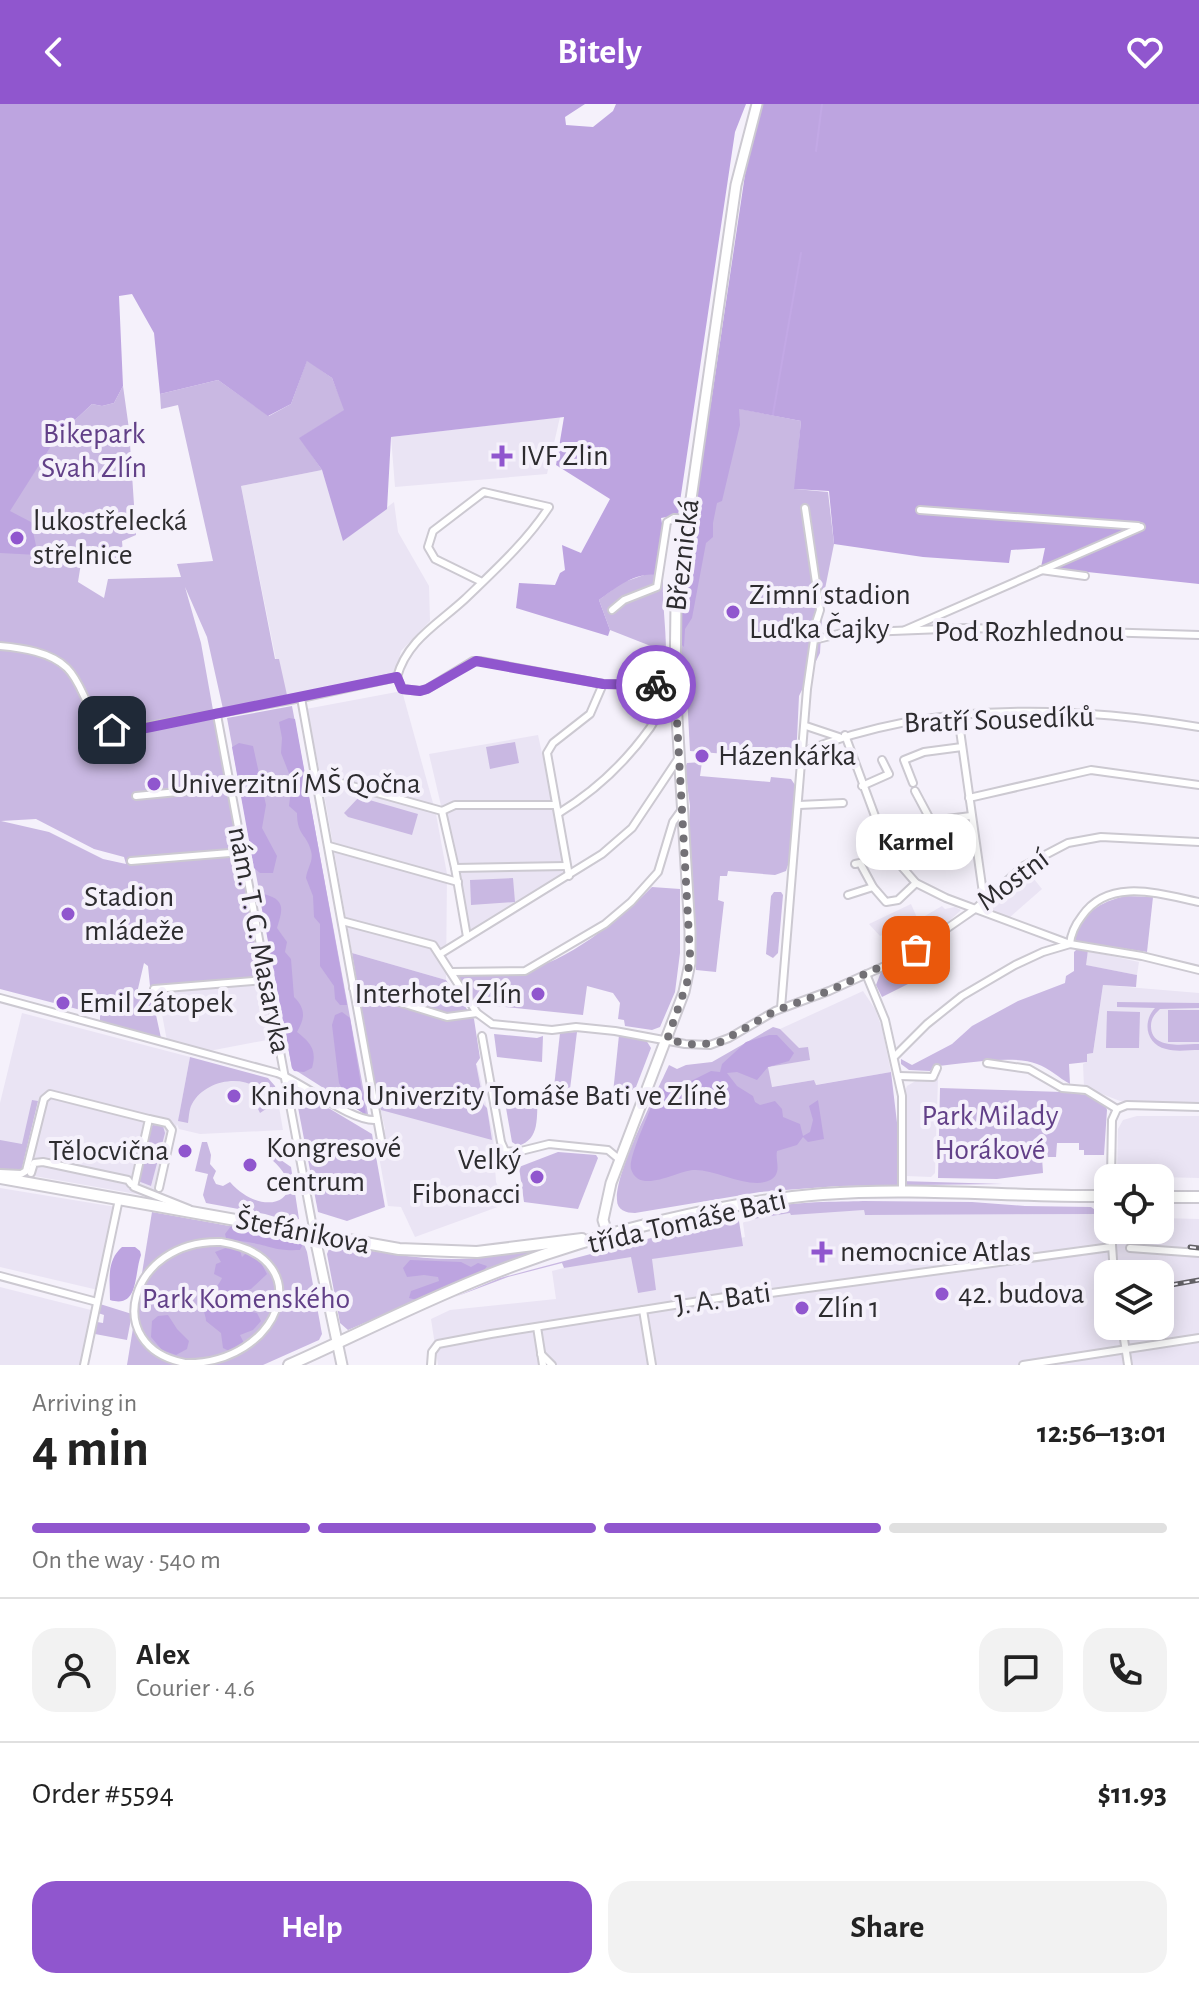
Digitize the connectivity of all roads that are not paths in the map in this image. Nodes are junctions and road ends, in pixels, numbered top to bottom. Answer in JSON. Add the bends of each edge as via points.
{"nodes":[{"id":1,"x":757,"y":104,"type":"edge"},
{"id":2,"x":805,"y":508,"type":"dead end"},
{"id":3,"x":920,"y":510,"type":"dead end"},
{"id":4,"x":687,"y":519,"type":"junction"},
{"id":5,"x":1040,"y":570,"type":"junction"},
{"id":6,"x":1085,"y":576,"type":"dead end"},
{"id":7,"x":482,"y":582,"type":"junction"},
{"id":8,"x":612,"y":610,"type":"dead end"},
{"id":9,"x":898,"y":633,"type":"junction"},
{"id":10,"x":1199,"y":635,"type":"edge"},
{"id":11,"x":815,"y":639,"type":"junction"},
{"id":12,"x":0,"y":646,"type":"edge"},
{"id":13,"x":397,"y":677,"type":"junction"},
{"id":14,"x":603,"y":684,"type":"junction"},
{"id":15,"x":675,"y":685,"type":"junction"},
{"id":16,"x":301,"y":698,"type":"junction"},
{"id":17,"x":217,"y":715,"type":"junction"},
{"id":18,"x":958,"y":716,"type":"junction"},
{"id":19,"x":806,"y":726,"type":"junction"},
{"id":20,"x":1199,"y":727,"type":"edge"},
{"id":21,"x":842,"y":736,"type":"junction"},
{"id":22,"x":962,"y":747,"type":"junction"},
{"id":23,"x":803,"y":752,"type":"junction"},
{"id":24,"x":680,"y":756,"type":"junction"},
{"id":25,"x":882,"y":760,"type":"dead end"},
{"id":26,"x":317,"y":779,"type":"junction"},
{"id":27,"x":1199,"y":785,"type":"edge"},
{"id":28,"x":862,"y":786,"type":"junction"},
{"id":29,"x":230,"y":787,"type":"junction"},
{"id":30,"x":136,"y":796,"type":"dead end"},
{"id":31,"x":969,"y":798,"type":"junction"},
{"id":32,"x":843,"y":803,"type":"dead end"},
{"id":33,"x":799,"y":805,"type":"junction"},
{"id":34,"x":683,"y":808,"type":"junction"},
{"id":35,"x":558,"y":809,"type":"junction"},
{"id":36,"x":442,"y":811,"type":"junction"},
{"id":37,"x":971,"y":816,"type":"junction"},
{"id":38,"x":1199,"y":842,"type":"edge"},
{"id":39,"x":329,"y":846,"type":"junction"},
{"id":40,"x":242,"y":852,"type":"junction"},
{"id":41,"x":131,"y":861,"type":"dead end"},
{"id":42,"x":855,"y":864,"type":"dead end"},
{"id":43,"x":567,"y":866,"type":"junction"},
{"id":44,"x":455,"y":868,"type":"junction"},
{"id":45,"x":569,"y":876,"type":"junction"},
{"id":46,"x":458,"y":882,"type":"junction"},
{"id":47,"x":916,"y":883,"type":"junction"},
{"id":48,"x":873,"y":887,"type":"junction"},
{"id":49,"x":848,"y":895,"type":"dead end"},
{"id":50,"x":984,"y":900,"type":"junction"},
{"id":51,"x":1199,"y":902,"type":"edge"},
{"id":52,"x":975,"y":909,"type":"junction"},
{"id":53,"x":342,"y":921,"type":"junction"},
{"id":54,"x":467,"y":937,"type":"junction"},
{"id":55,"x":1070,"y":944,"type":"junction"},
{"id":56,"x":440,"y":954,"type":"junction"},
{"id":57,"x":1199,"y":970,"type":"edge"},
{"id":58,"x":452,"y":972,"type":"junction"},
{"id":59,"x":866,"y":974,"type":"junction"},
{"id":60,"x":265,"y":980,"type":"junction"},
{"id":61,"x":353,"y":988,"type":"junction"},
{"id":62,"x":154,"y":989,"type":"dead end"},
{"id":63,"x":0,"y":998,"type":"edge"},
{"id":64,"x":781,"y":1008,"type":"junction"},
{"id":65,"x":477,"y":1013,"type":"junction"},
{"id":66,"x":482,"y":1036,"type":"dead end"},
{"id":67,"x":667,"y":1040,"type":"junction"},
{"id":68,"x":895,"y":1056,"type":"junction"},
{"id":69,"x":987,"y":1063,"type":"dead end"},
{"id":70,"x":937,"y":1068,"type":"dead end"},
{"id":71,"x":899,"y":1076,"type":"junction"},
{"id":72,"x":286,"y":1077,"type":"junction"},
{"id":73,"x":1199,"y":1107,"type":"edge"},
{"id":74,"x":1117,"y":1109,"type":"junction"},
{"id":75,"x":149,"y":1119,"type":"junction"},
{"id":76,"x":376,"y":1120,"type":"junction"},
{"id":77,"x":381,"y":1140,"type":"dead end"},
{"id":78,"x":620,"y":1160,"type":"junction"},
{"id":79,"x":1111,"y":1164,"type":"edge"},
{"id":80,"x":31,"y":1173,"type":"dead end"},
{"id":81,"x":0,"y":1176,"type":"edge"},
{"id":82,"x":131,"y":1184,"type":"dead end"},
{"id":83,"x":159,"y":1188,"type":"dead end"},
{"id":84,"x":902,"y":1193,"type":"junction"},
{"id":85,"x":1094,"y":1196,"type":"edge"},
{"id":86,"x":1174,"y":1197,"type":"edge"},
{"id":87,"x":1199,"y":1197,"type":"edge"},
{"id":88,"x":119,"y":1199,"type":"junction"},
{"id":89,"x":196,"y":1212,"type":"junction"},
{"id":90,"x":314,"y":1233,"type":"junction"},
{"id":91,"x":608,"y":1236,"type":"junction"},
{"id":92,"x":1111,"y":1247,"type":"joint"},
{"id":93,"x":1130,"y":1248,"type":"dead end"},
{"id":94,"x":1199,"y":1253,"type":"edge"},
{"id":95,"x":1112,"y":1260,"type":"edge"},
{"id":96,"x":0,"y":1276,"type":"edge"},
{"id":97,"x":278,"y":1283,"type":"joint"},
{"id":98,"x":97,"y":1302,"type":"junction"},
{"id":99,"x":643,"y":1310,"type":"junction"},
{"id":100,"x":537,"y":1327,"type":"junction"},
{"id":101,"x":1199,"y":1338,"type":"edge"},
{"id":102,"x":1124,"y":1340,"type":"edge"},
{"id":103,"x":336,"y":1343,"type":"junction"},
{"id":104,"x":1125,"y":1348,"type":"junction"},
{"id":105,"x":541,"y":1354,"type":"junction"},
{"id":106,"x":84,"y":1365,"type":"edge"},
{"id":107,"x":289,"y":1365,"type":"edge"},
{"id":108,"x":342,"y":1365,"type":"edge"},
{"id":109,"x":431,"y":1365,"type":"edge"},
{"id":110,"x":543,"y":1365,"type":"edge"},
{"id":111,"x":552,"y":1365,"type":"edge"},
{"id":112,"x":652,"y":1365,"type":"edge"},
{"id":113,"x":1023,"y":1365,"type":"edge"},
{"id":114,"x":1128,"y":1365,"type":"edge"}],
"edges":[{"from":1,"to":4,"type":"main road","name":"Březnická","via":[[736,185]]},
{"from":2,"to":11,"type":"street","via":[[820,610]]},
{"from":3,"to":5,"type":"street","via":[[1137,528]]},
{"from":4,"to":8,"type":"street","via":[[667,522],[657,587]]},
{"from":4,"to":15,"type":"main road","name":"Březnická","via":[[676,604]]},
{"from":5,"to":6,"type":"street"},
{"from":5,"to":9,"type":"street"},
{"from":7,"to":7,"type":"street","via":[[435,559],[428,547],[433,531],[484,492],[549,507]]},
{"from":7,"to":13,"type":"street","via":[[414,643]]},
{"from":9,"to":10,"type":"street","name":"Pod Rozhlednou","via":[[1019,628]]},
{"from":9,"to":11,"type":"street","name":"Pod Rozhlednou","via":[[842,633]]},
{"from":11,"to":19,"type":"street"},
{"from":12,"to":17,"type":"street","via":[[63,664],[93,714],[112,730]]},
{"from":13,"to":14,"type":"street","via":[[402,689],[420,691],[480,661]]},
{"from":13,"to":16,"type":"street"},
{"from":14,"to":15,"type":"street"},
{"from":14,"to":35,"type":"street","via":[[590,714],[548,749]]},
{"from":15,"to":24,"type":"main road","name":"Březnická"},
{"from":15,"to":35,"type":"street","via":[[649,730],[611,774],[588,795]]},
{"from":16,"to":17,"type":"street"},
{"from":16,"to":26,"type":"street"},
{"from":17,"to":29,"type":"street","name":"nám. T. G. Masaryka"},
{"from":18,"to":20,"type":"street","name":"Bratří Sousedíků","via":[[1100,715]]},
{"from":18,"to":21,"type":"street","name":"Bratří Sousedíků","via":[[907,720]]},
{"from":18,"to":22,"type":"street"},
{"from":19,"to":21,"type":"street"},
{"from":19,"to":23,"type":"street"},
{"from":21,"to":23,"type":"street","name":"Bratří Sousedíků"},
{"from":21,"to":28,"type":"street"},
{"from":22,"to":31,"type":"street"},
{"from":22,"to":37,"type":"street","via":[[904,760],[931,821]]},
{"from":23,"to":33,"type":"street"},
{"from":24,"to":34,"type":"main road","name":"Březnická"},
{"from":24,"to":45,"type":"street","via":[[632,828]]},
{"from":25,"to":28,"type":"street","via":[[889,774]]},
{"from":26,"to":36,"type":"street"},
{"from":26,"to":39,"type":"street"},
{"from":27,"to":31,"type":"street","via":[[1091,770]]},
{"from":28,"to":47,"type":"street","via":[[882,835]]},
{"from":29,"to":30,"type":"street"},
{"from":29,"to":40,"type":"street","name":"nám. T. G. Masaryka"},
{"from":31,"to":37,"type":"street"},
{"from":32,"to":33,"type":"street"},
{"from":33,"to":64,"type":"street"},
{"from":34,"to":58,"type":"street","via":[[673,822],[658,872],[605,924],[525,971]]},
{"from":34,"to":67,"type":"main road","name":"Březnická","via":[[690,954],[687,983]]},
{"from":35,"to":36,"type":"street","via":[[455,805]]},
{"from":35,"to":43,"type":"street"},
{"from":36,"to":44,"type":"street"},
{"from":37,"to":50,"type":"street"},
{"from":38,"to":50,"type":"street","name":"Mostní","via":[[1078,839],[1024,866]]},
{"from":39,"to":46,"type":"street"},
{"from":39,"to":53,"type":"street"},
{"from":40,"to":41,"type":"street"},
{"from":40,"to":60,"type":"street","name":"nám. T. G. Masaryka"},
{"from":42,"to":48,"type":"street","via":[[860,863]]},
{"from":43,"to":44,"type":"street"},
{"from":43,"to":45,"type":"street"},
{"from":44,"to":46,"type":"street"},
{"from":45,"to":54,"type":"street"},
{"from":46,"to":54,"type":"street"},
{"from":47,"to":48,"type":"street","via":[[898,900],[886,902]]},
{"from":47,"to":52,"type":"street"},
{"from":48,"to":49,"type":"street"},
{"from":50,"to":52,"type":"street","name":"Mostní"},
{"from":51,"to":55,"type":"street","via":[[1107,893],[1085,910]]},
{"from":52,"to":55,"type":"street"},
{"from":52,"to":59,"type":"street","name":"Mostní","via":[[916,950]]},
{"from":53,"to":56,"type":"street","via":[[433,945]]},
{"from":53,"to":61,"type":"street"},
{"from":54,"to":56,"type":"street"},
{"from":55,"to":57,"type":"street"},
{"from":55,"to":68,"type":"street","via":[[1029,958],[974,988]]},
{"from":56,"to":58,"type":"street"},
{"from":58,"to":65,"type":"street"},
{"from":59,"to":64,"type":"street","name":"Mostní"},
{"from":59,"to":68,"type":"street"},
{"from":60,"to":62,"type":"street"},
{"from":60,"to":72,"type":"street","name":"nám. T. G. Masaryka"},
{"from":61,"to":65,"type":"street","via":[[447,1017]]},
{"from":61,"to":76,"type":"street"},
{"from":63,"to":72,"type":"street"},
{"from":64,"to":67,"type":"street","name":"Mostní","via":[[716,1044]]},
{"from":65,"to":67,"type":"street","name":"Mostní","via":[[501,1025],[582,1028]]},
{"from":66,"to":78,"type":"street","via":[[504,1149],[517,1152],[549,1144],[608,1150]]},
{"from":67,"to":78,"type":"main road","name":"Březnická"},
{"from":68,"to":71,"type":"street"},
{"from":69,"to":74,"type":"street","via":[[1029,1069],[1062,1088],[1086,1090]]},
{"from":70,"to":71,"type":"street","via":[[933,1077]]},
{"from":71,"to":84,"type":"street"},
{"from":72,"to":76,"type":"street","via":[[358,1118]]},
{"from":72,"to":90,"type":"street","name":"nám. T. G. Masaryka"},
{"from":73,"to":74,"type":"street"},
{"from":74,"to":79,"type":"street","via":[[1111,1124]]},
{"from":75,"to":81,"type":"street","via":[[48,1094],[26,1171]]},
{"from":75,"to":83,"type":"street","via":[[167,1123],[172,1130]]},
{"from":75,"to":89,"type":"street","via":[[134,1187]]},
{"from":76,"to":77,"type":"street"},
{"from":78,"to":91,"type":"main road","name":"Březnická","via":[[604,1213]]},
{"from":80,"to":82,"type":"street","via":[[34,1163],[43,1162]]},
{"from":81,"to":88,"type":"main road","name":"Štefánikova"},
{"from":84,"to":85,"type":"main road","name":"třída Tomáše Bati"},
{"from":84,"to":91,"type":"main road","name":"třída Tomáše Bati","via":[[772,1200]]},
{"from":86,"to":87,"type":"main road"},
{"from":88,"to":89,"type":"main road","name":"Štefánikova"},
{"from":88,"to":98,"type":"street"},
{"from":89,"to":90,"type":"main road","name":"Štefánikova"},
{"from":90,"to":91,"type":"main road","name":"Štefánikova","via":[[445,1252]]},
{"from":90,"to":103,"type":"main road","name":"nám. T. G. Masaryka"},
{"from":91,"to":103,"type":"main road","name":"třída Tomáše Bati","via":[[499,1271]]},
{"from":92,"to":95,"type":"street"},
{"from":92,"to":99,"type":"street","name":"J. A. Bati"},
{"from":93,"to":94,"type":"street"},
{"from":96,"to":98,"type":"street"},
{"from":97,"to":97,"type":"street","via":[[261,1259],[244,1249],[221,1242],[187,1246],[166,1255],[145,1274],[135,1302],[136,1323],[151,1346],[167,1357],[190,1364],[222,1363],[254,1349],[270,1331],[280,1305]]},
{"from":98,"to":106,"type":"street"},
{"from":99,"to":100,"type":"street","name":"J. A. Bati"},
{"from":99,"to":112,"type":"street"},
{"from":100,"to":105,"type":"street"},
{"from":100,"to":109,"type":"street","name":"J. A. Bati","via":[[438,1344]]},
{"from":101,"to":104,"type":"street"},
{"from":102,"to":104,"type":"street"},
{"from":103,"to":107,"type":"main road","name":"třída Tomáše Bati"},
{"from":103,"to":108,"type":"main road","name":"nám. T. G. Masaryka"},
{"from":104,"to":113,"type":"street"},
{"from":104,"to":114,"type":"street"},
{"from":105,"to":110,"type":"street"},
{"from":105,"to":111,"type":"street"}]}
